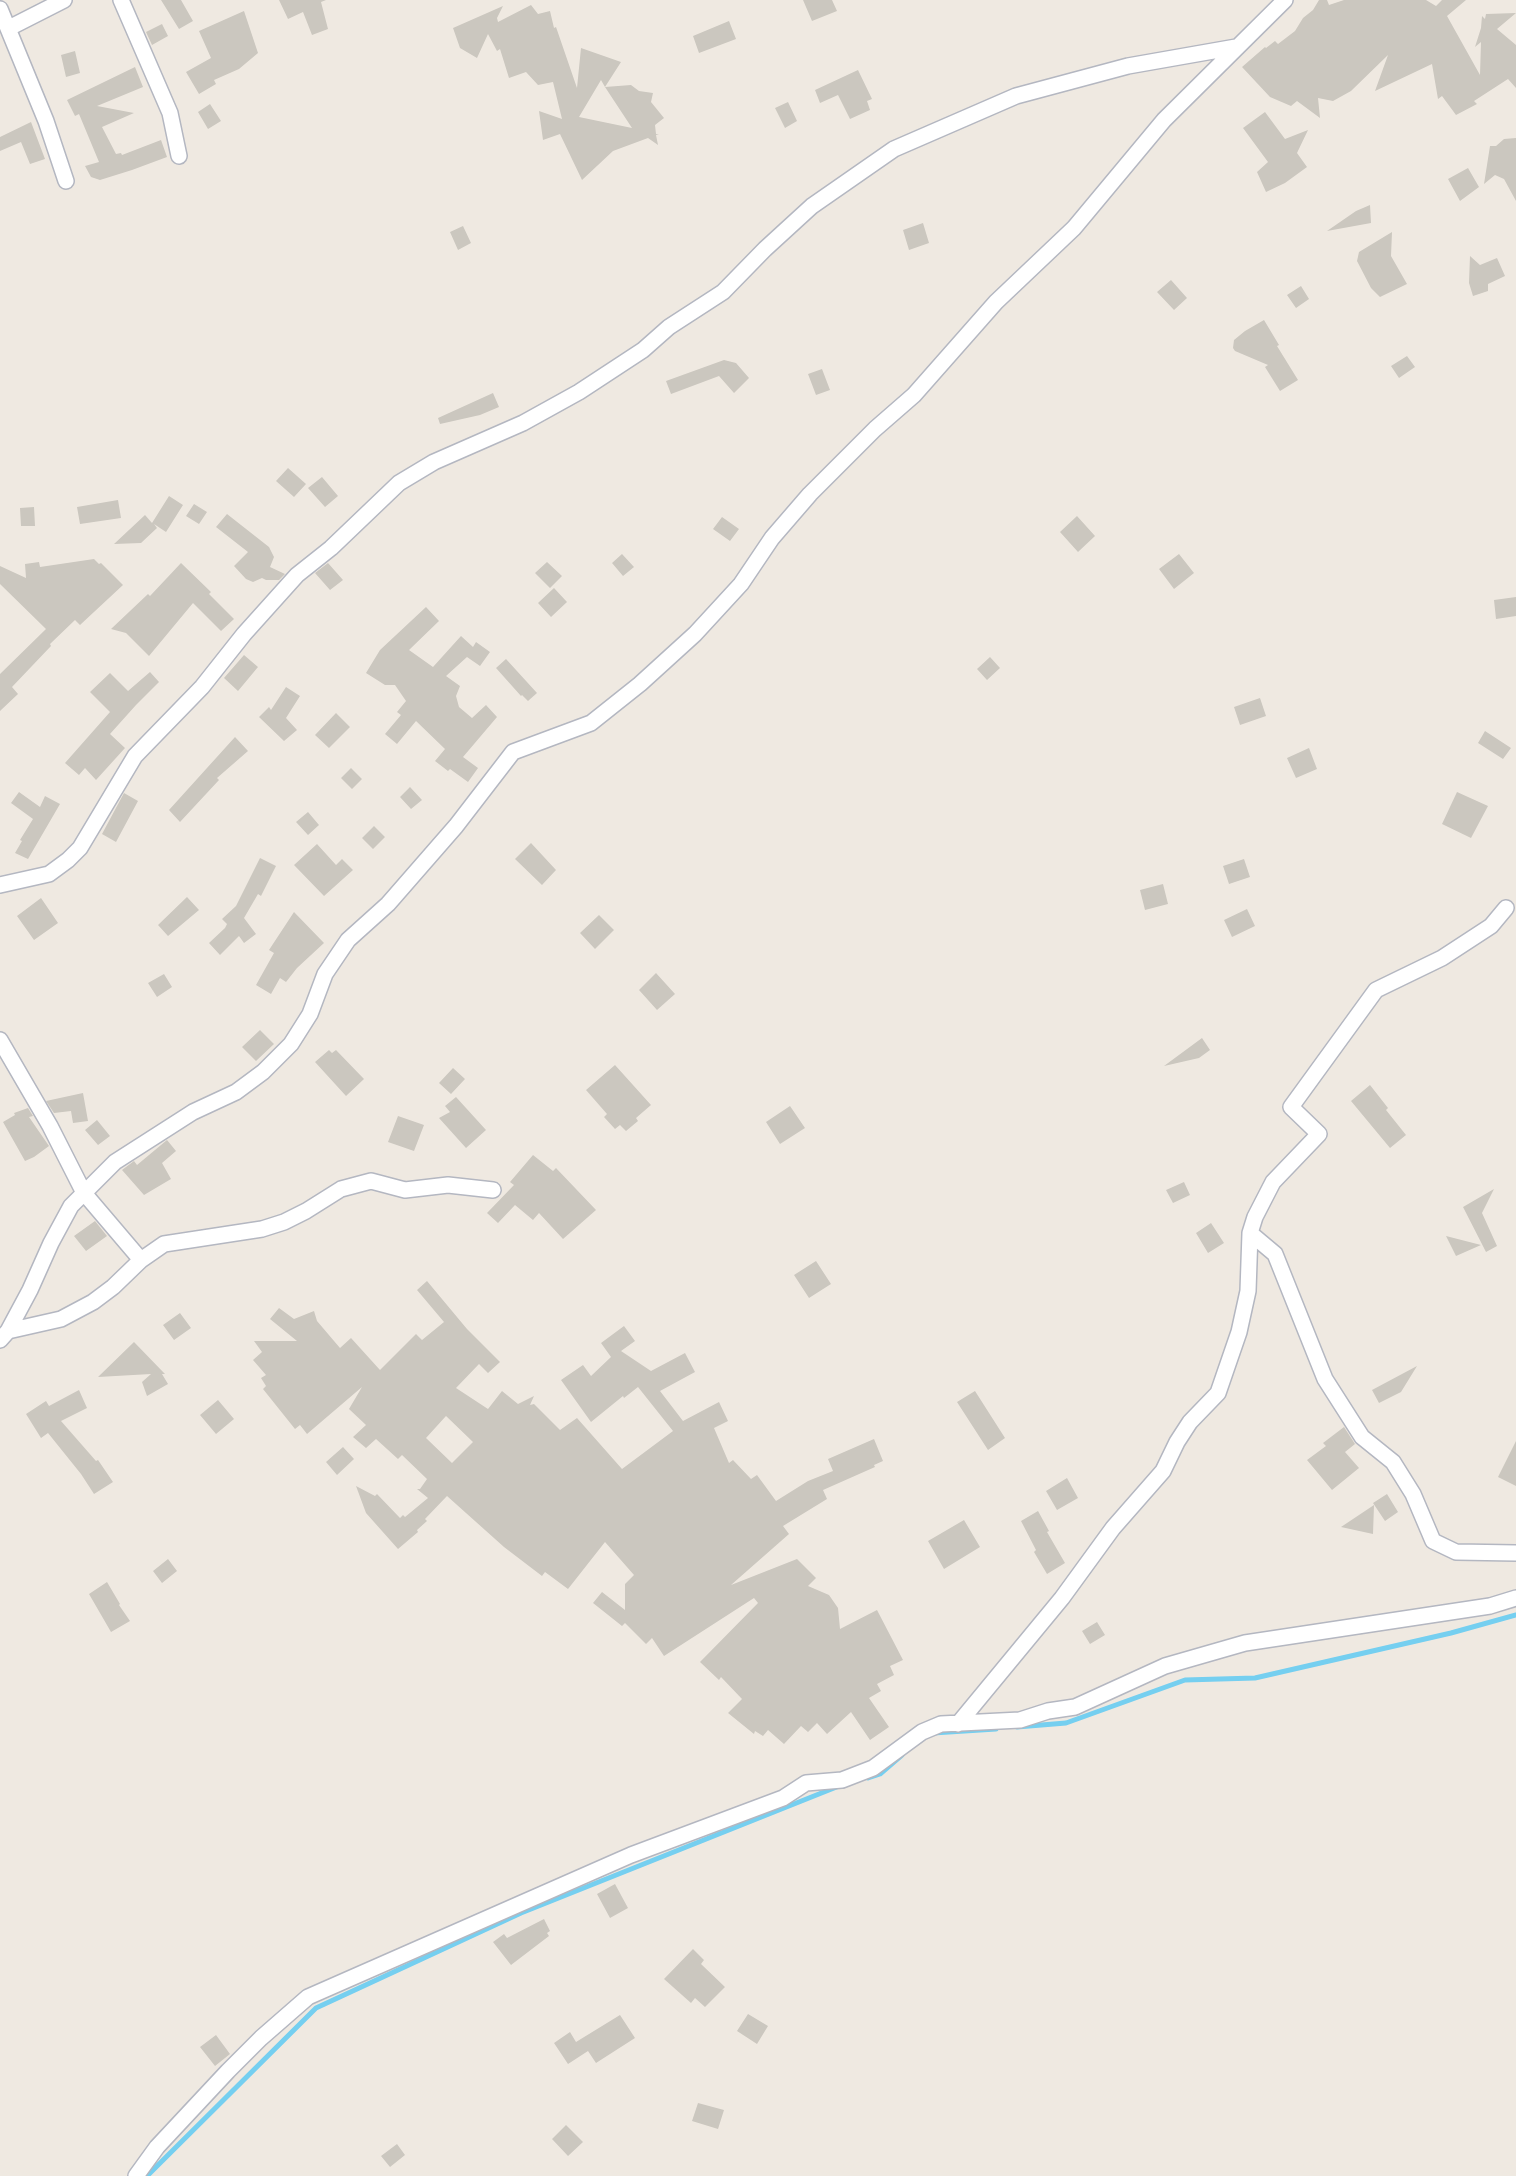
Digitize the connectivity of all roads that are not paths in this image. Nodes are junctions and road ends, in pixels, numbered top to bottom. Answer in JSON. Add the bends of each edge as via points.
{"nodes":[{"id":1,"x":64,"y":0,"type":"edge"},
{"id":2,"x":122,"y":0,"type":"edge"},
{"id":3,"x":1285,"y":0,"type":"edge"},
{"id":4,"x":0,"y":9,"type":"edge"},
{"id":5,"x":9,"y":28,"type":"junction"},
{"id":6,"x":1236,"y":47,"type":"junction"},
{"id":7,"x":179,"y":156,"type":"dead end"},
{"id":8,"x":66,"y":181,"type":"dead end"},
{"id":9,"x":0,"y":885,"type":"edge"},
{"id":10,"x":1506,"y":908,"type":"dead end"},
{"id":11,"x":0,"y":1040,"type":"edge"},
{"id":12,"x":493,"y":1190,"type":"dead end"},
{"id":13,"x":84,"y":1193,"type":"junction"},
{"id":14,"x":1250,"y":1233,"type":"junction"},
{"id":15,"x":141,"y":1260,"type":"junction"},
{"id":16,"x":4,"y":1335,"type":"edge"},
{"id":17,"x":1516,"y":1553,"type":"edge"},
{"id":18,"x":1516,"y":1598,"type":"edge"},
{"id":19,"x":958,"y":1724,"type":"junction"},
{"id":20,"x":136,"y":2176,"type":"edge"}],
"edges":[{"from":1,"to":5,"type":"street"},
{"from":2,"to":7,"type":"street","via":[[170,114]]},
{"from":3,"to":6,"type":"street"},
{"from":4,"to":5,"type":"street"},
{"from":5,"to":8,"type":"street"},
{"from":6,"to":9,"type":"street","via":[[1128,66],[1016,96],[894,149],[812,206],[723,292],[669,327],[643,350],[523,423],[434,462],[399,483],[297,575],[202,687],[135,756],[80,848],[49,874]]},
{"from":6,"to":13,"type":"street","via":[[1164,120],[1074,228],[996,302],[914,395],[810,494],[772,538],[741,584],[695,634],[591,723],[513,752],[411,878],[348,940],[325,974],[310,1014],[291,1044],[263,1072],[236,1092],[193,1112],[115,1162]]},
{"from":10,"to":14,"type":"street","via":[[1491,926],[1442,958],[1376,990],[1291,1107],[1319,1134],[1273,1182]]},
{"from":11,"to":13,"type":"street"},
{"from":12,"to":15,"type":"street","via":[[448,1185],[405,1190],[371,1181],[340,1189],[284,1222],[164,1244]]},
{"from":13,"to":15,"type":"street"},
{"from":13,"to":16,"type":"street","via":[[71,1206]]},
{"from":14,"to":17,"type":"street","via":[[1275,1254],[1325,1379],[1362,1437],[1394,1462],[1433,1541],[1456,1552]]},
{"from":14,"to":19,"type":"street","via":[[1248,1291],[1218,1393],[1190,1422],[1163,1472],[1113,1528],[1068,1590]]},
{"from":15,"to":16,"type":"street","via":[[93,1302],[61,1319]]},
{"from":18,"to":19,"type":"street","via":[[1490,1606],[1245,1643],[1165,1666],[1075,1707],[1020,1720]]},
{"from":19,"to":20,"type":"street","via":[[922,1732],[873,1768],[842,1780],[806,1783],[783,1798],[631,1855],[308,1997],[228,2071],[157,2147]]}]}
